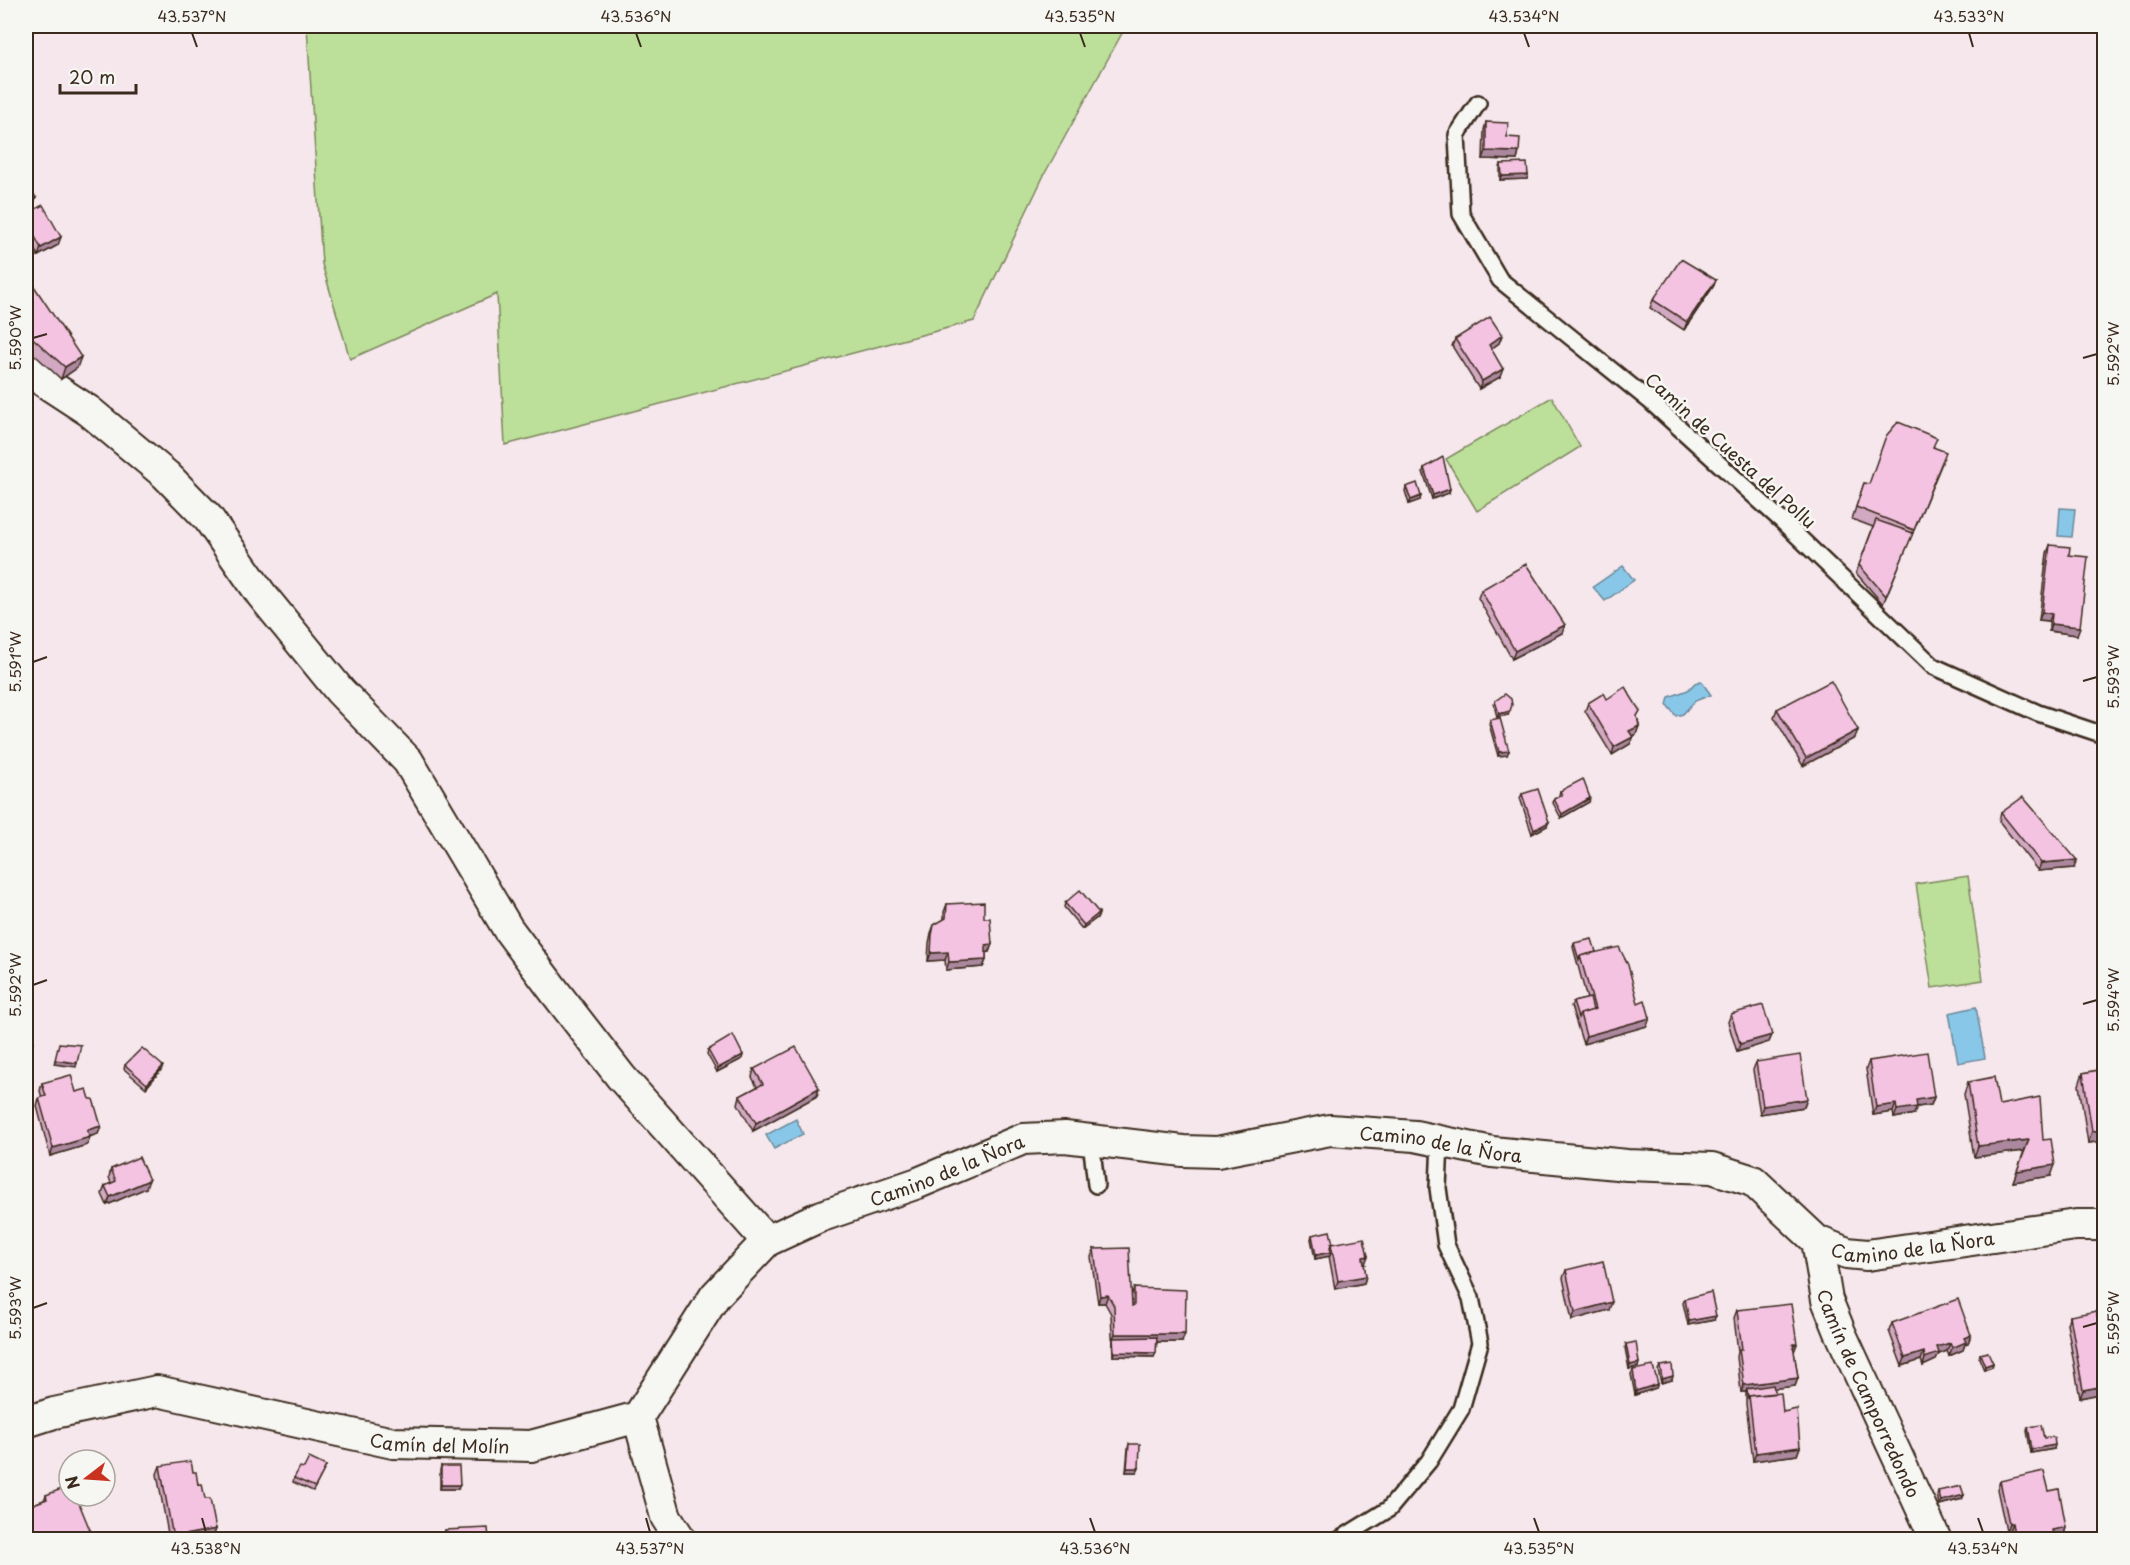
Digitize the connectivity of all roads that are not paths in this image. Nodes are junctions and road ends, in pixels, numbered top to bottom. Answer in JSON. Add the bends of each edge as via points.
{"nodes":[{"id":1,"x":1478,"y":103,"type":"dead end"},
{"id":2,"x":26,"y":364,"type":"edge"},
{"id":3,"x":2104,"y":735,"type":"edge"},
{"id":4,"x":1091,"y":1140,"type":"junction"},
{"id":5,"x":1440,"y":1141,"type":"junction"},
{"id":6,"x":1096,"y":1185,"type":"dead end"},
{"id":7,"x":2104,"y":1225,"type":"edge"},
{"id":8,"x":767,"y":1240,"type":"junction"},
{"id":9,"x":1817,"y":1241,"type":"junction"},
{"id":10,"x":638,"y":1417,"type":"junction"},
{"id":11,"x":26,"y":1422,"type":"edge"},
{"id":12,"x":681,"y":1539,"type":"edge"},
{"id":13,"x":1339,"y":1539,"type":"edge"},
{"id":14,"x":1936,"y":1539,"type":"edge"}],
"edges":[{"from":1,"to":3,"type":"lane","name":"Camin de Cuesta del Pollu","via":[[1457,135],[1461,214],[1500,280],[1651,402],[1933,666],[2038,713]]},
{"from":2,"to":8,"type":"street","via":[[40,379],[89,411],[166,475],[208,518],[261,594],[326,673],[408,761],[508,929],[569,1011],[621,1077]]},
{"from":4,"to":5,"type":"street","name":"Camino de la Ñora","via":[[1217,1152],[1330,1130]]},
{"from":4,"to":6,"type":"lane"},
{"from":4,"to":8,"type":"street","name":"Camino de la Ñora","via":[[1023,1139]]},
{"from":5,"to":9,"type":"street","name":"Camino de la Ñora","via":[[1492,1152],[1627,1165],[1712,1168],[1753,1181]]},
{"from":5,"to":13,"type":"lane","via":[[1438,1188],[1446,1245],[1472,1298],[1480,1342],[1461,1409],[1429,1461],[1389,1509]]},
{"from":7,"to":9,"type":"street","name":"Camino de la Ñora","via":[[2076,1225],[1867,1255],[1847,1253]]},
{"from":8,"to":10,"type":"street","via":[[715,1296]]},
{"from":9,"to":14,"type":"street","name":"Camín de Camporredondo","via":[[1827,1300]]},
{"from":10,"to":11,"type":"street","name":"Camín del Molín","via":[[531,1446],[393,1443],[158,1391]]},
{"from":10,"to":12,"type":"street","via":[[666,1517]]}]}
